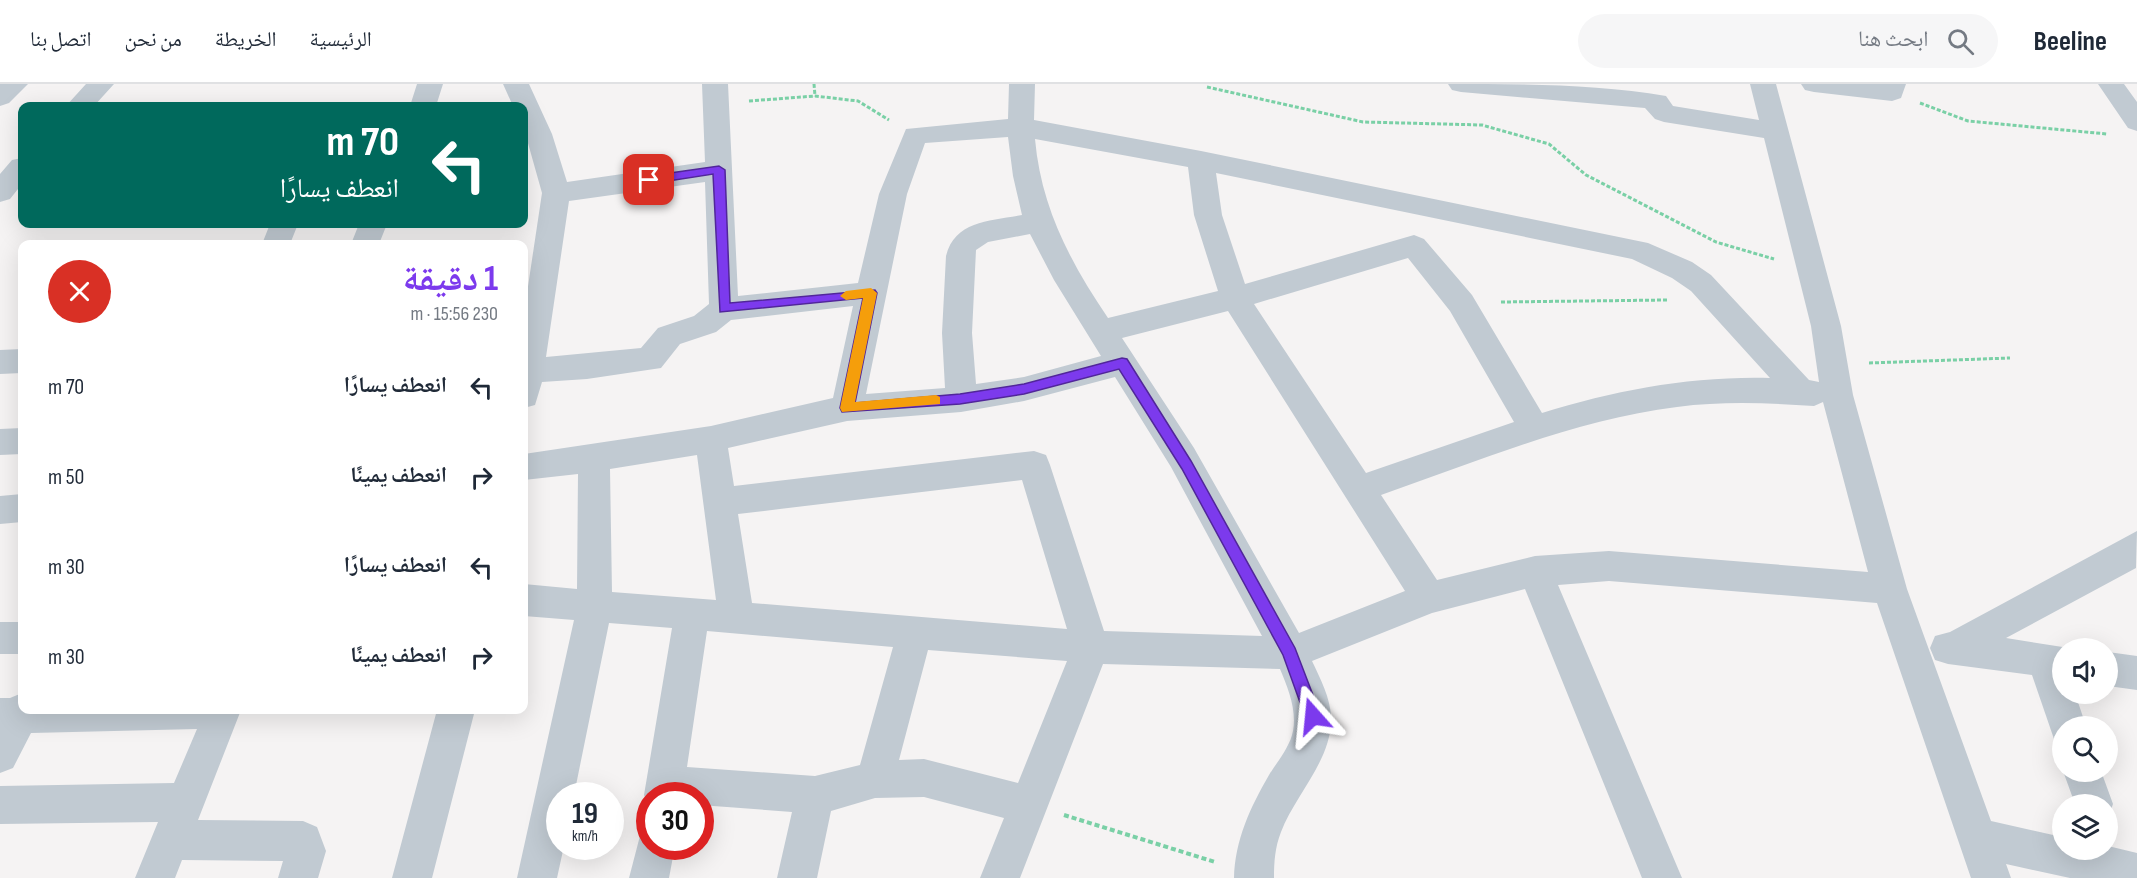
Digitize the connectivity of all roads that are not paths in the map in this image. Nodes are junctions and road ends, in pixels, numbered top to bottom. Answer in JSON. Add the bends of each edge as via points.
{"nodes":[{"id":1,"x":15,"y":84,"type":"edge"},
{"id":2,"x":101,"y":84,"type":"edge"},
{"id":3,"x":429,"y":84,"type":"edge"},
{"id":4,"x":1022,"y":84,"type":"edge"},
{"id":5,"x":1461,"y":84,"type":"edge"},
{"id":6,"x":1763,"y":84,"type":"edge"},
{"id":7,"x":1814,"y":84,"type":"edge"},
{"id":8,"x":2111,"y":84,"type":"edge"},
{"id":9,"x":1892,"y":88,"type":"edge"},
{"id":10,"x":715,"y":93,"type":"edge"},
{"id":11,"x":0,"y":97,"type":"edge"},
{"id":12,"x":83,"y":102,"type":"edge"},
{"id":13,"x":424,"y":102,"type":"edge"},
{"id":14,"x":528,"y":114,"type":"edge"},
{"id":15,"x":2137,"y":122,"type":"edge"},
{"id":16,"x":1021,"y":127,"type":"junction"},
{"id":17,"x":1774,"y":131,"type":"junction"},
{"id":18,"x":1201,"y":160,"type":"junction"},
{"id":19,"x":719,"y":170,"type":"junction"},
{"id":20,"x":18,"y":172,"type":"edge"},
{"id":21,"x":0,"y":192,"type":"edge"},
{"id":22,"x":556,"y":193,"type":"junction"},
{"id":23,"x":0,"y":197,"type":"edge"},
{"id":24,"x":1371,"y":197,"type":"junction"},
{"id":25,"x":18,"y":198,"type":"edge"},
{"id":26,"x":1040,"y":222,"type":"junction"},
{"id":27,"x":1414,"y":246,"type":"junction"},
{"id":28,"x":871,"y":293,"type":"junction"},
{"id":29,"x":1235,"y":298,"type":"junction"},
{"id":30,"x":724,"y":309,"type":"junction"},
{"id":31,"x":530,"y":326,"type":"edge"},
{"id":32,"x":1101,"y":331,"type":"junction"},
{"id":33,"x":528,"y":354,"type":"edge"},
{"id":34,"x":18,"y":361,"type":"edge"},
{"id":35,"x":0,"y":362,"type":"edge"},
{"id":36,"x":1122,"y":363,"type":"junction"},
{"id":37,"x":1834,"y":379,"type":"junction"},
{"id":38,"x":528,"y":382,"type":"edge"},
{"id":39,"x":1801,"y":392,"type":"junction"},
{"id":40,"x":960,"y":399,"type":"junction"},
{"id":41,"x":847,"y":408,"type":"junction"},
{"id":42,"x":1534,"y":428,"type":"junction"},
{"id":43,"x":711,"y":439,"type":"junction"},
{"id":44,"x":18,"y":441,"type":"edge"},
{"id":45,"x":0,"y":442,"type":"edge"},
{"id":46,"x":594,"y":458,"type":"junction"},
{"id":47,"x":528,"y":466,"type":"edge"},
{"id":48,"x":1359,"y":489,"type":"junction"},
{"id":49,"x":721,"y":502,"type":"junction"},
{"id":50,"x":18,"y":508,"type":"edge"},
{"id":51,"x":0,"y":510,"type":"edge"},
{"id":52,"x":2137,"y":546,"type":"edge"},
{"id":53,"x":1535,"y":571,"type":"junction"},
{"id":54,"x":1890,"y":589,"type":"junction"},
{"id":55,"x":1429,"y":598,"type":"junction"},
{"id":56,"x":528,"y":600,"type":"edge"},
{"id":57,"x":595,"y":605,"type":"junction"},
{"id":58,"x":692,"y":613,"type":"junction"},
{"id":59,"x":736,"y":617,"type":"junction"},
{"id":60,"x":915,"y":632,"type":"junction"},
{"id":61,"x":0,"y":638,"type":"edge"},
{"id":62,"x":18,"y":638,"type":"edge"},
{"id":63,"x":1908,"y":643,"type":"junction"},
{"id":64,"x":1090,"y":647,"type":"junction"},
{"id":65,"x":1954,"y":648,"type":"junction"},
{"id":66,"x":1290,"y":653,"type":"junction"},
{"id":67,"x":2052,"y":661,"type":"edge"},
{"id":68,"x":2118,"y":670,"type":"edge"},
{"id":69,"x":2137,"y":673,"type":"edge"},
{"id":70,"x":14,"y":713,"type":"edge"},
{"id":71,"x":220,"y":714,"type":"edge"},
{"id":72,"x":455,"y":714,"type":"edge"},
{"id":73,"x":0,"y":755,"type":"edge"},
{"id":74,"x":875,"y":779,"type":"junction"},
{"id":75,"x":665,"y":782,"type":"edge"},
{"id":76,"x":714,"y":791,"type":"edge"},
{"id":77,"x":814,"y":795,"type":"junction"},
{"id":78,"x":184,"y":802,"type":"junction"},
{"id":79,"x":0,"y":805,"type":"edge"},
{"id":80,"x":1029,"y":805,"type":"junction"},
{"id":81,"x":1975,"y":837,"type":"junction"},
{"id":82,"x":170,"y":840,"type":"junction"},
{"id":83,"x":652,"y":860,"type":"edge"},
{"id":84,"x":2120,"y":862,"type":"edge"},
{"id":85,"x":1254,"y":876,"type":"edge"},
{"id":86,"x":155,"y":878,"type":"edge"},
{"id":87,"x":298,"y":878,"type":"edge"},
{"id":88,"x":412,"y":878,"type":"edge"},
{"id":89,"x":537,"y":878,"type":"edge"},
{"id":90,"x":649,"y":878,"type":"edge"},
{"id":91,"x":797,"y":878,"type":"edge"},
{"id":92,"x":1000,"y":878,"type":"edge"},
{"id":93,"x":1662,"y":878,"type":"edge"},
{"id":94,"x":1991,"y":878,"type":"edge"}],
"edges":[{"from":1,"to":11,"type":"street"},
{"from":2,"to":12,"type":"street"},
{"from":3,"to":13,"type":"street"},
{"from":4,"to":16,"type":"street"},
{"from":5,"to":17,"type":"street","via":[[1645,99],[1657,102],[1664,113]]},
{"from":6,"to":17,"type":"street"},
{"from":7,"to":9,"type":"street"},
{"from":8,"to":15,"type":"street"},
{"from":10,"to":19,"type":"street"},
{"from":14,"to":22,"type":"street","via":[[539,134]]},
{"from":16,"to":18,"type":"street"},
{"from":16,"to":26,"type":"street","via":[[1032,198]]},
{"from":16,"to":28,"type":"street","via":[[915,135],[893,194]]},
{"from":17,"to":37,"type":"street","via":[[1826,326]]},
{"from":18,"to":24,"type":"street"},
{"from":18,"to":29,"type":"street","via":[[1208,215]]},
{"from":19,"to":22,"type":"street"},
{"from":19,"to":30,"type":"street"},
{"from":20,"to":21,"type":"street"},
{"from":22,"to":31,"type":"street"},
{"from":23,"to":25,"type":"street"},
{"from":24,"to":27,"type":"street"},
{"from":24,"to":39,"type":"street","via":[[1638,250],[1682,270],[1719,300]]},
{"from":26,"to":32,"type":"street"},
{"from":26,"to":40,"type":"street","via":[[980,232],[963,244],[957,333]]},
{"from":27,"to":29,"type":"street"},
{"from":27,"to":42,"type":"street","via":[[1461,303]]},
{"from":28,"to":30,"type":"street"},
{"from":28,"to":41,"type":"street"},
{"from":29,"to":32,"type":"street"},
{"from":29,"to":48,"type":"street"},
{"from":30,"to":38,"type":"street","via":[[705,324],[669,336],[650,359],[587,367]]},
{"from":31,"to":33,"type":"street"},
{"from":32,"to":36,"type":"street"},
{"from":34,"to":35,"type":"street"},
{"from":36,"to":40,"type":"street","via":[[1024,389]]},
{"from":36,"to":66,"type":"street","via":[[1186,465]]},
{"from":37,"to":39,"type":"street"},
{"from":37,"to":54,"type":"street"},
{"from":39,"to":42,"type":"street","via":[[1762,390],[1661,397]]},
{"from":40,"to":41,"type":"street"},
{"from":41,"to":43,"type":"street"},
{"from":42,"to":48,"type":"street"},
{"from":43,"to":46,"type":"street"},
{"from":43,"to":49,"type":"street"},
{"from":44,"to":45,"type":"street"},
{"from":46,"to":47,"type":"street"},
{"from":46,"to":57,"type":"street"},
{"from":48,"to":55,"type":"street"},
{"from":49,"to":59,"type":"street"},
{"from":49,"to":64,"type":"street","via":[[1034,465]]},
{"from":50,"to":51,"type":"street"},
{"from":52,"to":65,"type":"street","via":[[2124,557]]},
{"from":53,"to":54,"type":"street","via":[[1609,566]]},
{"from":53,"to":55,"type":"street"},
{"from":53,"to":93,"type":"street"},
{"from":54,"to":63,"type":"street"},
{"from":55,"to":66,"type":"street"},
{"from":56,"to":57,"type":"street"},
{"from":57,"to":58,"type":"street"},
{"from":57,"to":89,"type":"street"},
{"from":58,"to":59,"type":"street"},
{"from":58,"to":75,"type":"street"},
{"from":59,"to":60,"type":"street"},
{"from":60,"to":64,"type":"street"},
{"from":60,"to":74,"type":"street"},
{"from":61,"to":62,"type":"street"},
{"from":63,"to":65,"type":"street"},
{"from":63,"to":81,"type":"street"},
{"from":64,"to":66,"type":"street"},
{"from":64,"to":80,"type":"street"},
{"from":65,"to":67,"type":"street"},
{"from":66,"to":85,"type":"street","via":[[1308,698],[1313,735],[1270,807],[1257,841]]},
{"from":68,"to":69,"type":"street"},
{"from":70,"to":73,"type":"street"},
{"from":71,"to":78,"type":"street"},
{"from":72,"to":88,"type":"street"},
{"from":74,"to":77,"type":"street"},
{"from":74,"to":80,"type":"street","via":[[924,777]]},
{"from":76,"to":77,"type":"street"},
{"from":77,"to":91,"type":"street"},
{"from":78,"to":79,"type":"street"},
{"from":78,"to":82,"type":"street"},
{"from":80,"to":92,"type":"street"},
{"from":81,"to":84,"type":"street"},
{"from":81,"to":94,"type":"street"},
{"from":82,"to":86,"type":"street"},
{"from":82,"to":87,"type":"street","via":[[303,841],[306,851]]},
{"from":83,"to":90,"type":"street"}]}
